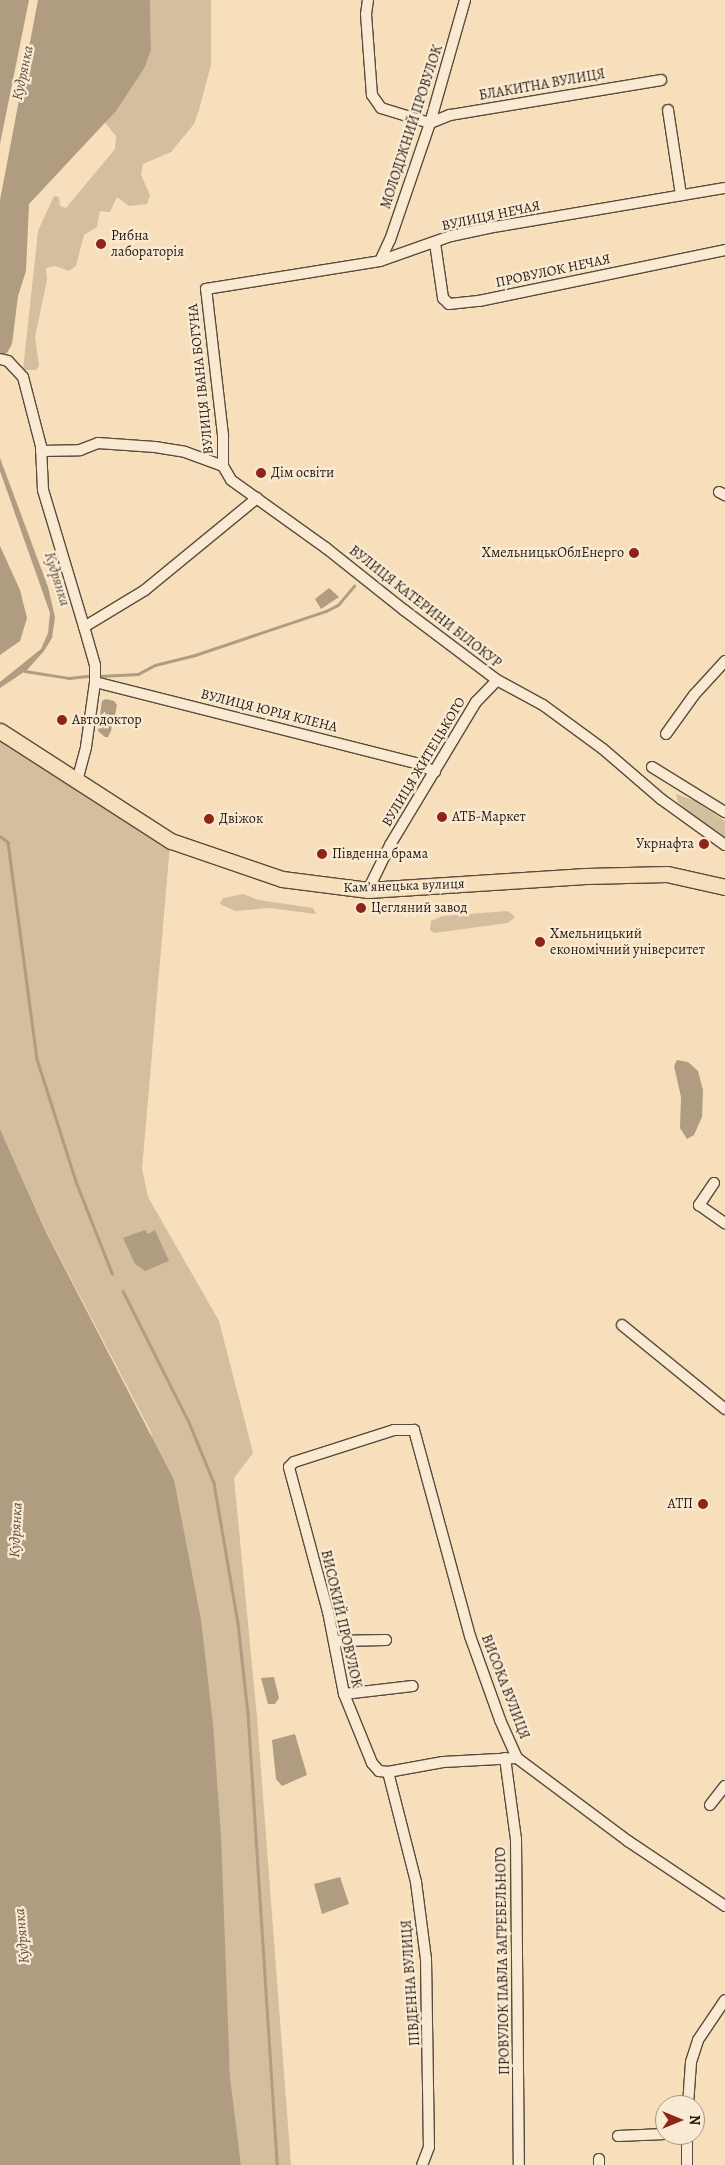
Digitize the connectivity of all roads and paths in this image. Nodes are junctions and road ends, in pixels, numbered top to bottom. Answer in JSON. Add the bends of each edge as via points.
{"nodes":[{"id":1,"x":368,"y":0,"type":"edge"},
{"id":2,"x":465,"y":0,"type":"edge"},
{"id":3,"x":661,"y":80,"type":"dead end"},
{"id":4,"x":668,"y":110,"type":"dead end"},
{"id":5,"x":430,"y":123,"type":"junction"},
{"id":6,"x":725,"y":188,"type":"edge"},
{"id":7,"x":680,"y":196,"type":"junction"},
{"id":8,"x":390,"y":240,"type":"junction"},
{"id":9,"x":435,"y":243,"type":"junction"},
{"id":10,"x":725,"y":250,"type":"edge"},
{"id":11,"x":404,"y":254,"type":"junction"},
{"id":12,"x":380,"y":260,"type":"junction"},
{"id":13,"x":206,"y":289,"type":"joint"},
{"id":14,"x":2,"y":359,"type":"edge"},
{"id":15,"x":41,"y":451,"type":"junction"},
{"id":16,"x":223,"y":466,"type":"junction"},
{"id":17,"x":256,"y":498,"type":"junction"},
{"id":18,"x":84,"y":627,"type":"junction"},
{"id":19,"x":725,"y":660,"type":"edge"},
{"id":20,"x":497,"y":680,"type":"junction"},
{"id":21,"x":95,"y":682,"type":"junction"},
{"id":22,"x":0,"y":731,"type":"edge"},
{"id":23,"x":666,"y":734,"type":"dead end"},
{"id":24,"x":652,"y":767,"type":"dead end"},
{"id":25,"x":435,"y":772,"type":"junction"},
{"id":26,"x":77,"y":781,"type":"junction"},
{"id":27,"x":725,"y":812,"type":"edge"},
{"id":28,"x":722,"y":842,"type":"edge"},
{"id":29,"x":725,"y":887,"type":"edge"},
{"id":30,"x":368,"y":890,"type":"junction"},
{"id":31,"x":714,"y":1183,"type":"dead end"},
{"id":32,"x":725,"y":1223,"type":"edge"},
{"id":33,"x":622,"y":1325,"type":"dead end"},
{"id":34,"x":725,"y":1409,"type":"edge"},
{"id":35,"x":416,"y":1436,"type":"joint"},
{"id":36,"x":386,"y":1640,"type":"dead end"},
{"id":37,"x":334,"y":1641,"type":"junction"},
{"id":38,"x":413,"y":1686,"type":"dead end"},
{"id":39,"x":344,"y":1694,"type":"junction"},
{"id":40,"x":505,"y":1758,"type":"junction"},
{"id":41,"x":517,"y":1758,"type":"junction"},
{"id":42,"x":388,"y":1772,"type":"junction"},
{"id":43,"x":725,"y":1786,"type":"edge"},
{"id":44,"x":710,"y":1805,"type":"dead end"},
{"id":45,"x":725,"y":1906,"type":"edge"},
{"id":46,"x":725,"y":2000,"type":"edge"},
{"id":47,"x":689,"y":2095,"type":"edge"},
{"id":48,"x":655,"y":2134,"type":"edge"},
{"id":49,"x":618,"y":2136,"type":"dead end"},
{"id":50,"x":687,"y":2145,"type":"edge"},
{"id":51,"x":422,"y":2165,"type":"edge"},
{"id":52,"x":518,"y":2165,"type":"edge"},
{"id":53,"x":687,"y":2165,"type":"edge"}],
"edges":[{"from":1,"to":5,"type":"street","via":[[366,14],[372,95],[381,108]]},
{"from":2,"to":5,"type":"street","name":"МОЛОДІЖНИЙ ПРОВУЛОК"},
{"from":3,"to":5,"type":"street","name":"БЛАКИТНА ВУЛИЦЯ","via":[[450,115]]},
{"from":4,"to":7,"type":"street"},
{"from":5,"to":8,"type":"street","name":"МОЛОДІЖНИЙ ПРОВУЛОК"},
{"from":6,"to":7,"type":"street","name":"ВУЛИЦЯ НЕЧАЯ"},
{"from":7,"to":9,"type":"street","name":"ВУЛИЦЯ НЕЧАЯ","via":[[488,228]]},
{"from":8,"to":11,"type":"street"},
{"from":8,"to":12,"type":"street","name":"МОЛОДІЖНИЙ ПРОВУЛОК"},
{"from":9,"to":10,"type":"street","name":"ПРОВУЛОК НЕЧАЯ","via":[[443,298],[449,304],[479,301]]},
{"from":9,"to":11,"type":"street","name":"ВУЛИЦЯ НЕЧАЯ"},
{"from":11,"to":12,"type":"street","name":"ВУЛИЦЯ НЕЧАЯ"},
{"from":12,"to":13,"type":"street","name":"ВУЛИЦЯ НЕЧАЯ"},
{"from":13,"to":16,"type":"street","name":"ВУЛИЦЯ ІВАНА БОГУНА","via":[[223,434]]},
{"from":14,"to":15,"type":"street","via":[[19,370],[23,377]]},
{"from":15,"to":16,"type":"street","via":[[80,450],[98,443],[171,449]]},
{"from":15,"to":18,"type":"street","via":[[43,490]]},
{"from":16,"to":17,"type":"street","name":"ВУЛИЦЯ КАТЕРИНИ БІЛОКУР","via":[[231,480]]},
{"from":17,"to":18,"type":"street","via":[[145,590]]},
{"from":17,"to":20,"type":"street","name":"ВУЛИЦЯ КАТЕРИНИ БІЛОКУР"},
{"from":18,"to":21,"type":"street","via":[[95,665]]},
{"from":19,"to":23,"type":"street"},
{"from":20,"to":25,"type":"street","name":"ВУЛИЦЯ ЖИТЕЦЬКОГО","via":[[476,702]]},
{"from":20,"to":28,"type":"street","name":"ВУЛИЦЯ КАТЕРИНИ БІЛОКУР","via":[[543,704],[603,749],[661,799]]},
{"from":21,"to":25,"type":"street","name":"ВУЛИЦЯ ЮРІЯ КЛЕНА","via":[[416,762]]},
{"from":21,"to":26,"type":"street","via":[[86,747]]},
{"from":22,"to":26,"type":"main road","name":"Камʼянецька вулиця"},
{"from":24,"to":27,"type":"street"},
{"from":25,"to":30,"type":"street","name":"ВУЛИЦЯ ЖИТЕЦЬКОГО","via":[[390,845]]},
{"from":26,"to":30,"type":"main road","name":"Камʼянецька вулиця","via":[[180,845],[282,879]]},
{"from":29,"to":30,"type":"main road","name":"Камʼянецька вулиця","via":[[667,874],[618,874]]},
{"from":31,"to":32,"type":"street","via":[[699,1205]]},
{"from":33,"to":34,"type":"street"},
{"from":35,"to":37,"type":"street","name":"ВИСОКИЙ ПРОВУЛОК","via":[[414,1430],[394,1430],[294,1462],[289,1467]]},
{"from":35,"to":41,"type":"street","name":"ВИСОКА ВУЛИЦЯ","via":[[470,1636]]},
{"from":36,"to":37,"type":"street"},
{"from":37,"to":39,"type":"street","name":"ВИСОКИЙ ПРОВУЛОК"},
{"from":38,"to":39,"type":"street"},
{"from":39,"to":42,"type":"street","name":"ВИСОКИЙ ПРОВУЛОК","via":[[365,1750],[379,1771]]},
{"from":40,"to":41,"type":"street"},
{"from":40,"to":42,"type":"street","via":[[443,1762]]},
{"from":40,"to":52,"type":"street","name":"ПРОВУЛОК ПАВЛА ЗАГРЕБЕЛЬНОГО","via":[[516,1839]]},
{"from":41,"to":45,"type":"street","name":"ВИСОКА ВУЛИЦЯ","via":[[628,1841]]},
{"from":42,"to":51,"type":"street","name":"ПІВДЕННА ВУЛИЦЯ","via":[[416,1882],[426,1959],[429,2146]]},
{"from":43,"to":44,"type":"street"},
{"from":46,"to":47,"type":"street","via":[[698,2040],[693,2054]]},
{"from":48,"to":49,"type":"street"},
{"from":50,"to":53,"type":"street"}]}
